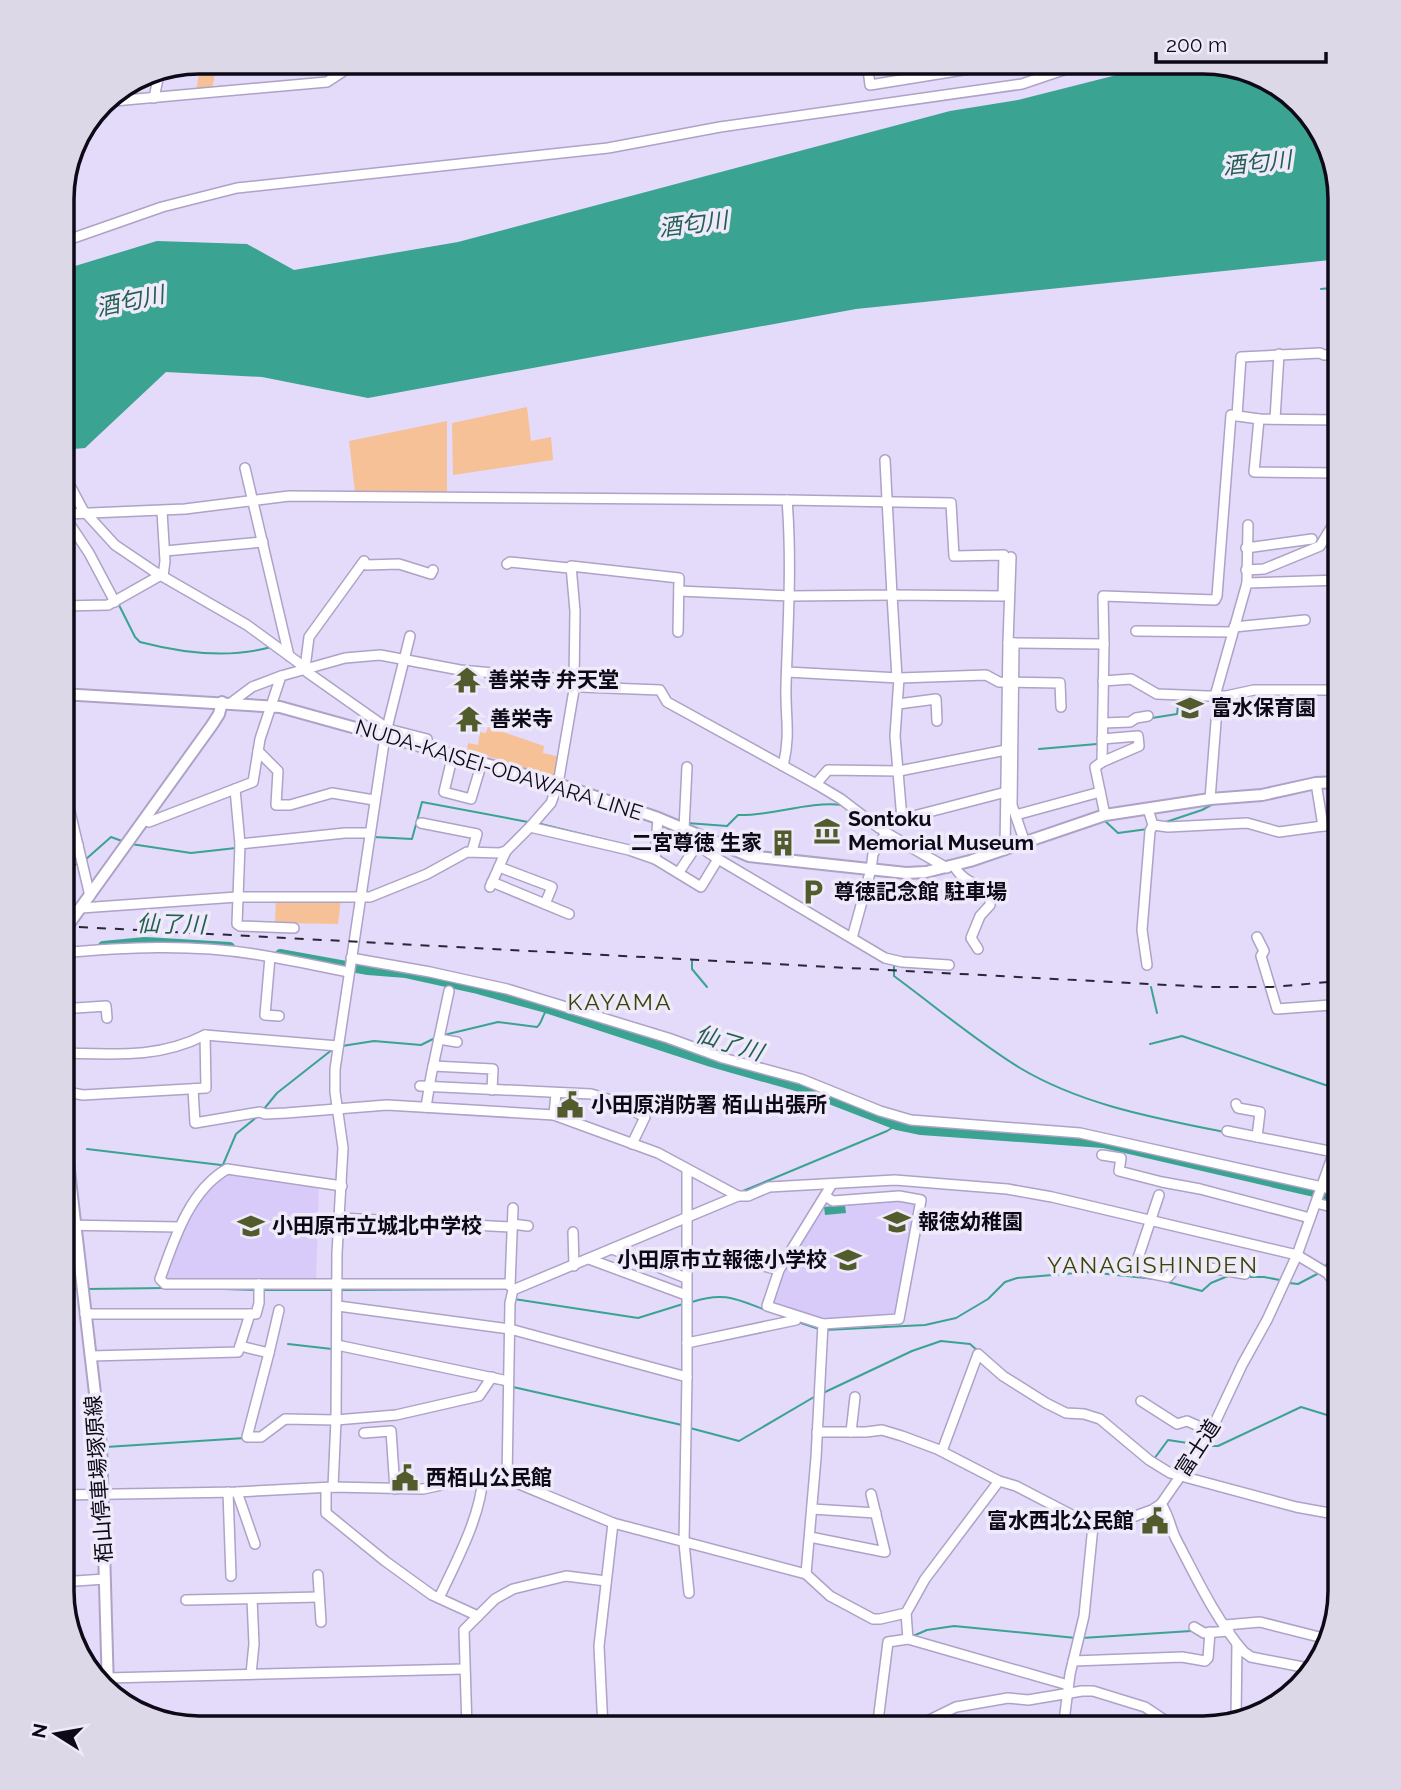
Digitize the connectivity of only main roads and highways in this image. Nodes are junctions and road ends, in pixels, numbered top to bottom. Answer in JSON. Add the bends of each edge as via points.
{"nodes":[{"id":1,"x":74,"y":695,"type":"edge"},
{"id":2,"x":227,"y":702,"type":"junction"},
{"id":3,"x":1328,"y":784,"type":"edge"},
{"id":4,"x":74,"y":917,"type":"edge"},
{"id":5,"x":74,"y":1217,"type":"edge"},
{"id":6,"x":107,"y":1676,"type":"edge"}],
"edges":[{"from":1,"to":2,"type":"main road","name":"NUDA-KAISEI-ODAWARA LINE"},
{"from":2,"to":3,"type":"main road","name":"NUDA-KAISEI-ODAWARA LINE","via":[[270,705],[386,730],[424,747],[558,784],[658,818],[699,840],[756,858],[906,873],[946,868],[1105,815]]},
{"from":2,"to":4,"type":"main road"},
{"from":5,"to":6,"type":"main road","name":"栢山停車場塚原線","via":[[101,1445]]}]}
